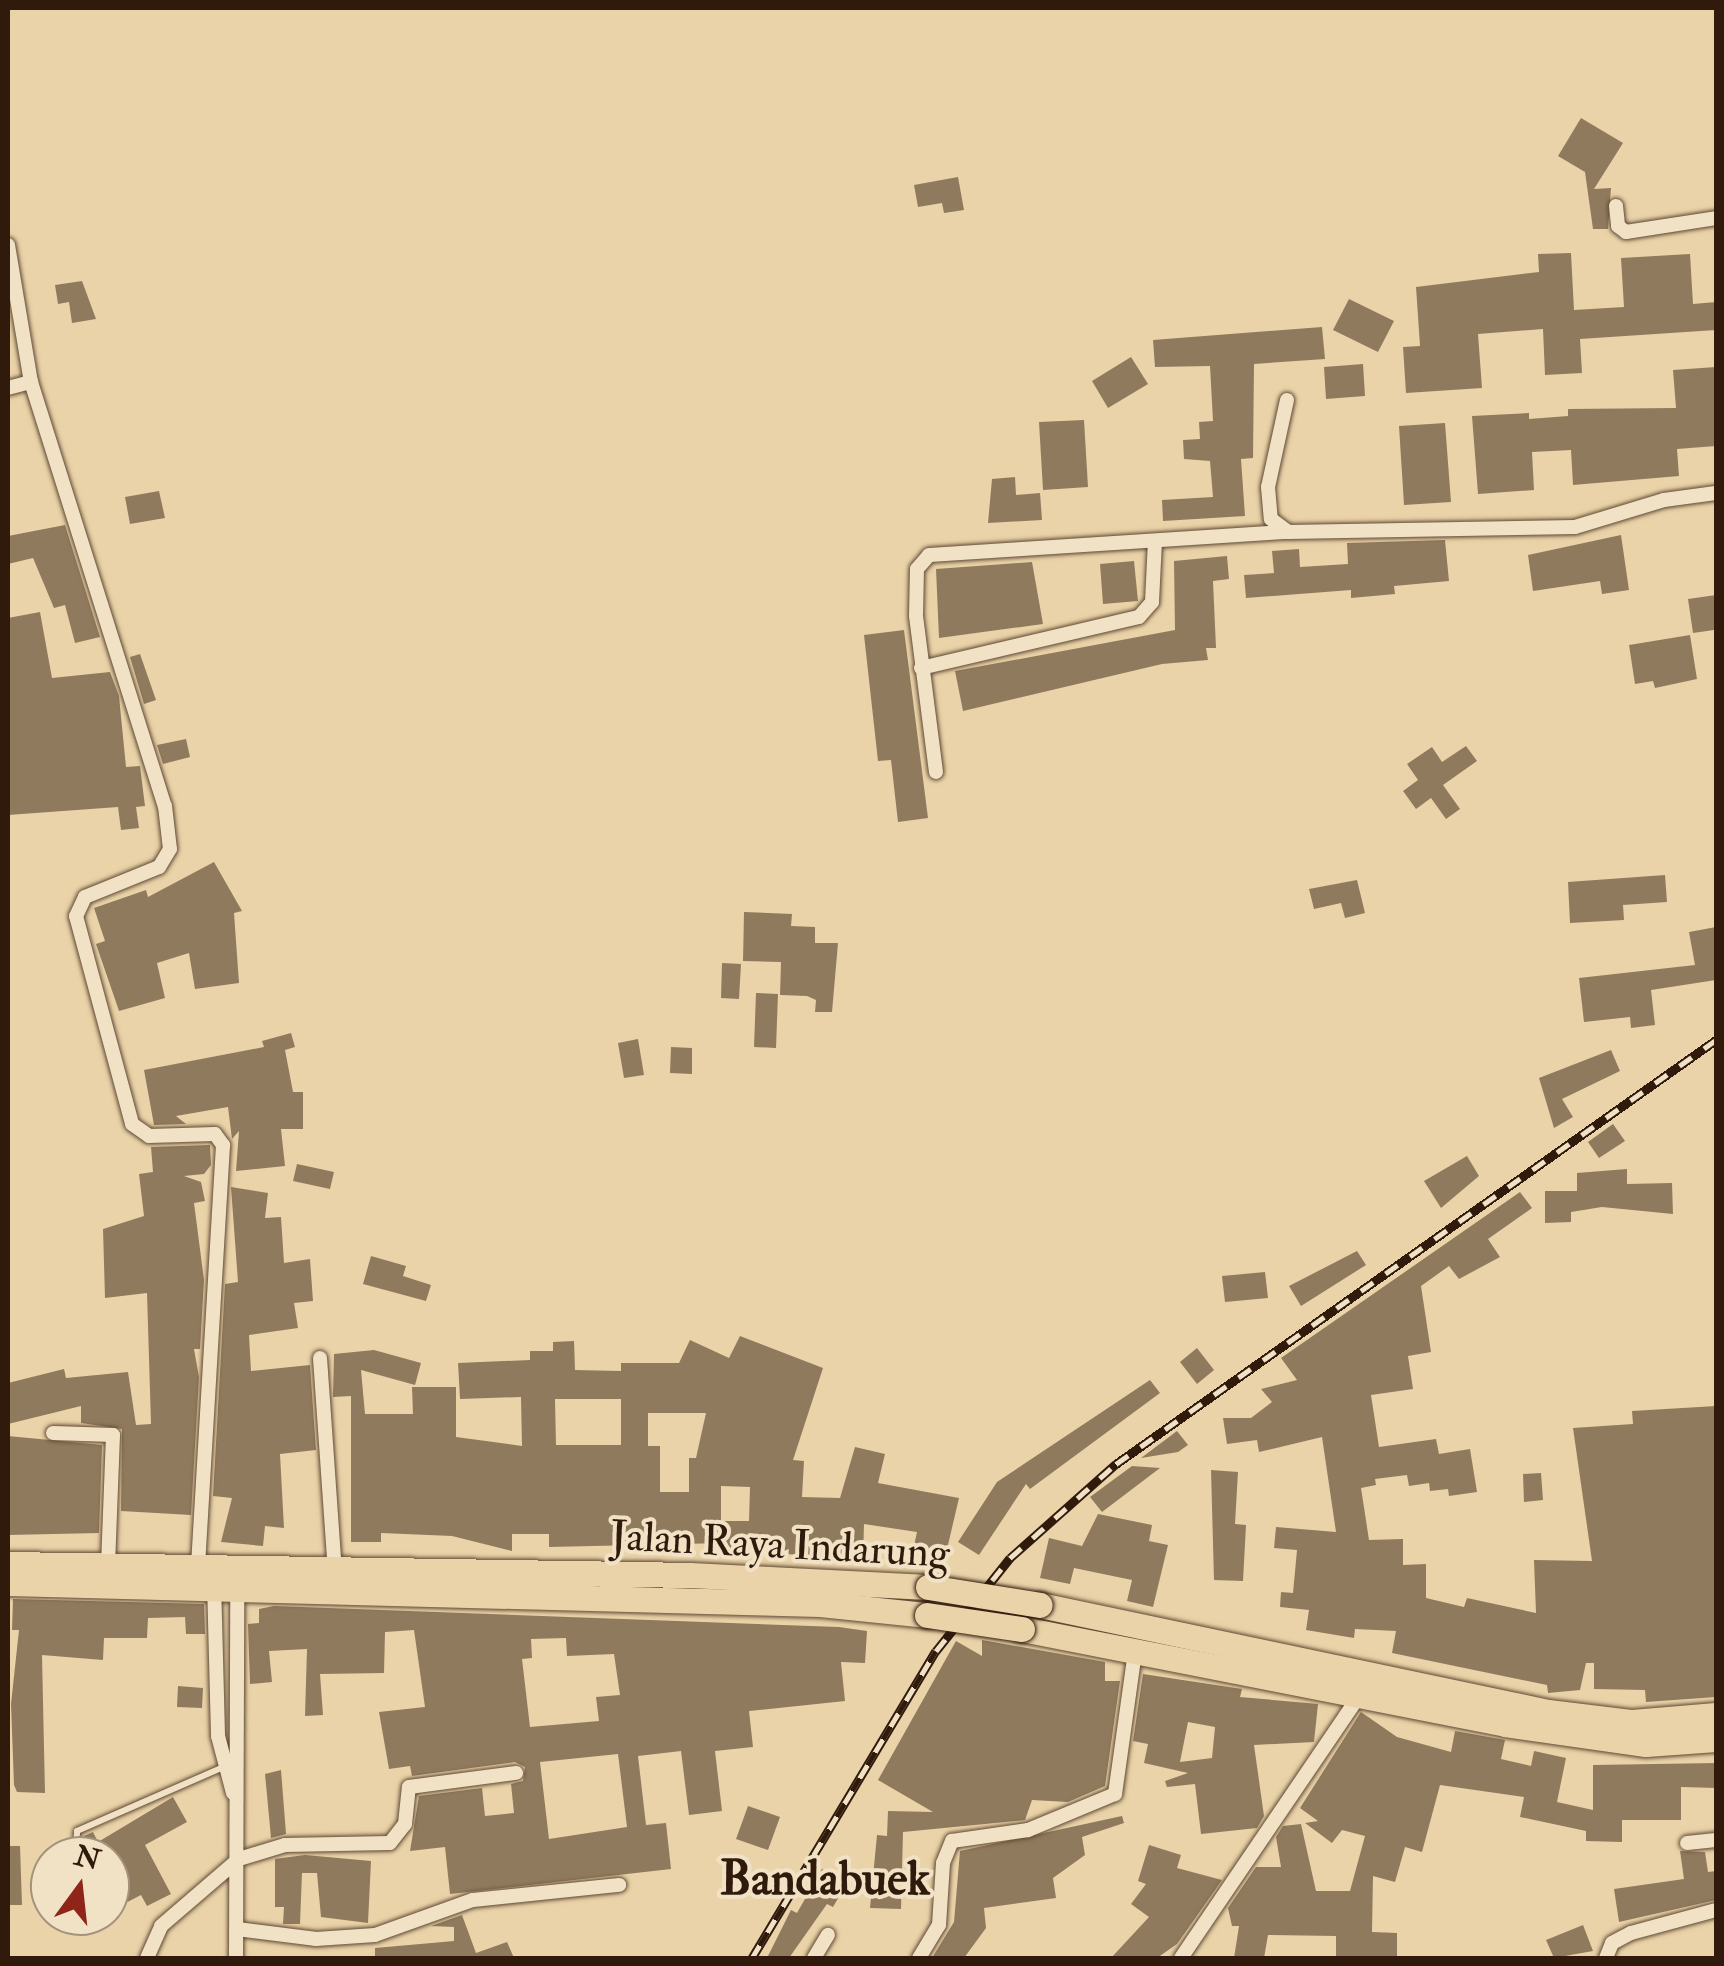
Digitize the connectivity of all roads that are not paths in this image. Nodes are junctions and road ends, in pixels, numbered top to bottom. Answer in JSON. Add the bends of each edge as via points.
{"nodes":[{"id":1,"x":1616,"y":206,"type":"dead end"},
{"id":2,"x":1716,"y":218,"type":"edge"},
{"id":3,"x":8,"y":245,"type":"edge"},
{"id":4,"x":31,"y":382,"type":"junction"},
{"id":5,"x":8,"y":388,"type":"edge"},
{"id":6,"x":1287,"y":400,"type":"dead end"},
{"id":7,"x":1716,"y":493,"type":"edge"},
{"id":8,"x":1288,"y":532,"type":"junction"},
{"id":9,"x":1154,"y":540,"type":"junction"},
{"id":10,"x":921,"y":668,"type":"junction"},
{"id":11,"x":936,"y":772,"type":"dead end"},
{"id":12,"x":320,"y":1358,"type":"dead end"},
{"id":13,"x":53,"y":1433,"type":"dead end"},
{"id":14,"x":8,"y":1564,"type":"edge"},
{"id":15,"x":108,"y":1568,"type":"junction"},
{"id":16,"x":335,"y":1570,"type":"junction"},
{"id":17,"x":216,"y":1579,"type":"junction"},
{"id":18,"x":8,"y":1582,"type":"edge"},
{"id":19,"x":587,"y":1587,"type":"junction"},
{"id":20,"x":1113,"y":1619,"type":"junction"},
{"id":21,"x":1108,"y":1647,"type":"junction"},
{"id":22,"x":1135,"y":1652,"type":"junction"},
{"id":23,"x":1359,"y":1696,"type":"junction"},
{"id":24,"x":1716,"y":1715,"type":"edge"},
{"id":25,"x":1716,"y":1739,"type":"edge"},
{"id":26,"x":239,"y":1762,"type":"junction"},
{"id":27,"x":224,"y":1767,"type":"junction"},
{"id":28,"x":516,"y":1773,"type":"dead end"},
{"id":29,"x":234,"y":1794,"type":"junction"},
{"id":30,"x":77,"y":1836,"type":"edge"},
{"id":31,"x":1716,"y":1840,"type":"edge"},
{"id":32,"x":1687,"y":1843,"type":"dead end"},
{"id":33,"x":239,"y":1860,"type":"junction"},
{"id":34,"x":620,"y":1885,"type":"dead end"},
{"id":35,"x":1716,"y":1910,"type":"edge"},
{"id":36,"x":237,"y":1929,"type":"junction"},
{"id":37,"x":828,"y":1935,"type":"dead end"},
{"id":38,"x":147,"y":1958,"type":"edge"},
{"id":39,"x":236,"y":1958,"type":"edge"},
{"id":40,"x":814,"y":1958,"type":"edge"},
{"id":41,"x":919,"y":1958,"type":"edge"},
{"id":42,"x":1181,"y":1958,"type":"edge"},
{"id":43,"x":1606,"y":1958,"type":"edge"}],
"edges":[{"from":1,"to":2,"type":"street","via":[[1618,226],[1626,232]]},
{"from":3,"to":4,"type":"street"},
{"from":4,"to":5,"type":"street"},
{"from":4,"to":17,"type":"street","via":[[165,806],[170,849],[158,867],[85,897],[76,916],[132,1124],[149,1136],[215,1134],[224,1155]]},
{"from":6,"to":8,"type":"street","via":[[1268,487],[1271,519]]},
{"from":7,"to":8,"type":"street","via":[[1574,526]]},
{"from":8,"to":9,"type":"street"},
{"from":9,"to":10,"type":"street","via":[[1152,602],[1138,618]]},
{"from":9,"to":10,"type":"street","via":[[929,554],[918,569],[916,593]]},
{"from":10,"to":11,"type":"street"},
{"from":12,"to":16,"type":"street"},
{"from":13,"to":15,"type":"street","via":[[114,1436]]},
{"from":14,"to":15,"type":"highway","name":"Jalan Raya Indarung"},
{"from":15,"to":17,"type":"highway","name":"Jalan Raya Indarung"},
{"from":16,"to":17,"type":"highway","name":"Jalan Raya Indarung"},
{"from":16,"to":19,"type":"highway","name":"Jalan Raya Indarung"},
{"from":17,"to":18,"type":"highway","name":"Jalan Raya Indarung"},
{"from":17,"to":19,"type":"highway","name":"Jalan Raya Indarung"},
{"from":17,"to":26,"type":"street"},
{"from":17,"to":27,"type":"street"},
{"from":19,"to":20,"type":"highway","name":"Jalan Raya Indarung","bridge":true,"via":[[928,1588]]},
{"from":19,"to":21,"type":"highway","name":"Jalan Raya Indarung","bridge":true,"via":[[927,1614]]},
{"from":20,"to":21,"type":"highway"},
{"from":20,"to":24,"type":"highway","name":"Jalan Raya Indarung","via":[[1548,1712],[1632,1722]]},
{"from":21,"to":22,"type":"highway","name":"Jalan Raya Indarung"},
{"from":22,"to":23,"type":"highway","name":"Jalan Raya Indarung"},
{"from":22,"to":41,"type":"street","via":[[1115,1794],[1028,1830],[952,1841],[943,1863],[939,1925]]},
{"from":23,"to":25,"type":"highway","name":"Jalan Raya Indarung","via":[[1646,1744]]},
{"from":23,"to":42,"type":"street"},
{"from":26,"to":27,"type":"lane"},
{"from":26,"to":29,"type":"street"},
{"from":27,"to":29,"type":"street"},
{"from":27,"to":30,"type":"lane"},
{"from":28,"to":33,"type":"street","via":[[409,1787],[405,1824],[390,1843],[285,1846]]},
{"from":29,"to":33,"type":"street"},
{"from":31,"to":32,"type":"street"},
{"from":33,"to":36,"type":"street"},
{"from":33,"to":38,"type":"street","via":[[160,1926]]},
{"from":34,"to":36,"type":"street","via":[[473,1900],[376,1935],[316,1939]]},
{"from":35,"to":43,"type":"street","via":[[1631,1933],[1612,1943]]},
{"from":36,"to":39,"type":"street"},
{"from":37,"to":40,"type":"street"}]}
